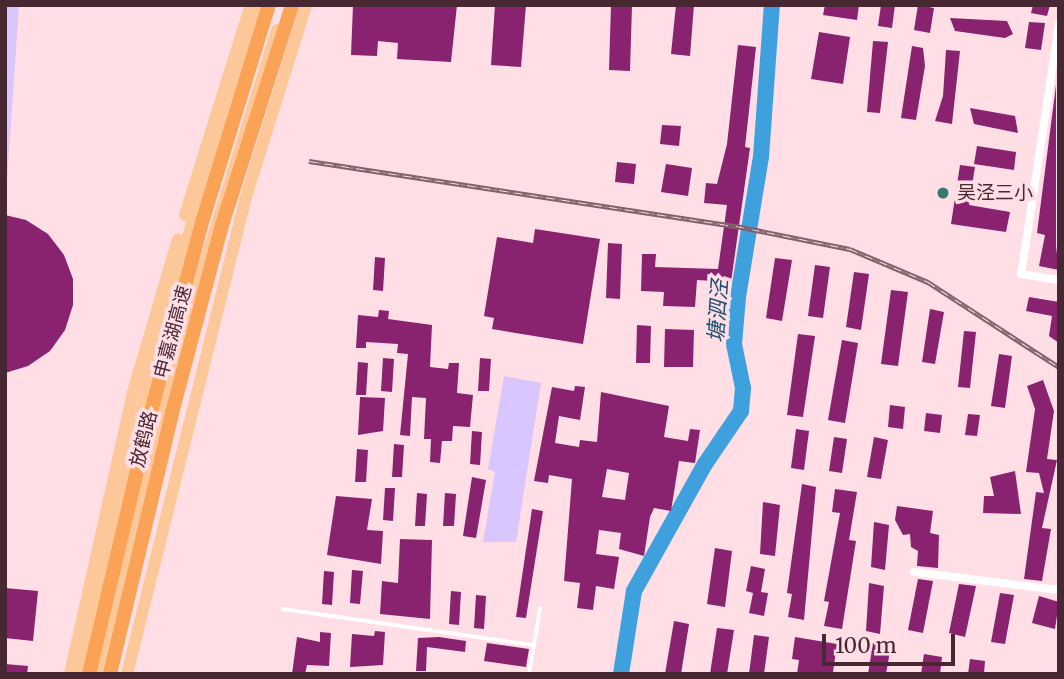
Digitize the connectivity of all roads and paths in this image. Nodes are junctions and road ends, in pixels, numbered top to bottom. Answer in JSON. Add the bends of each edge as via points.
{"nodes":[{"id":1,"x":250,"y":5,"type":"edge"},
{"id":2,"x":262,"y":5,"type":"edge"},
{"id":3,"x":270,"y":5,"type":"edge"},
{"id":4,"x":285,"y":5,"type":"edge"},
{"id":5,"x":292,"y":5,"type":"edge"},
{"id":6,"x":299,"y":5,"type":"edge"},
{"id":7,"x":306,"y":5,"type":"edge"},
{"id":8,"x":1059,"y":24,"type":"edge"},
{"id":9,"x":1055,"y":74,"type":"edge"},
{"id":10,"x":1059,"y":280,"type":"edge"},
{"id":11,"x":914,"y":572,"type":"dead end"},
{"id":12,"x":1059,"y":590,"type":"edge"},
{"id":13,"x":283,"y":609,"type":"dead end"},
{"id":14,"x":540,"y":610,"type":"dead end"},
{"id":15,"x":534,"y":645,"type":"junction"},
{"id":16,"x":70,"y":674,"type":"edge"},
{"id":17,"x":80,"y":674,"type":"edge"},
{"id":18,"x":88,"y":674,"type":"edge"},
{"id":19,"x":101,"y":674,"type":"edge"},
{"id":20,"x":110,"y":674,"type":"edge"},
{"id":21,"x":120,"y":674,"type":"edge"},
{"id":22,"x":127,"y":674,"type":"edge"},
{"id":23,"x":529,"y":674,"type":"edge"}],
"edges":[{"from":1,"to":16,"type":"main road","name":"放鹤路","via":[[133,392]]},
{"from":2,"to":17,"type":"main road","via":[[214,146],[155,352]]},
{"from":3,"to":18,"type":"highway","name":"申嘉湖高速","via":[[203,219]]},
{"from":3,"to":18,"type":"main road","name":"放鹤路","via":[[178,299]]},
{"from":4,"to":19,"type":"main road","name":"放鹤路","via":[[171,373]]},
{"from":5,"to":20,"type":"highway","name":"申嘉湖高速","via":[[219,238]]},
{"from":6,"to":21,"type":"main road","via":[[215,286]]},
{"from":7,"to":22,"type":"main road","name":"放鹤路","via":[[243,210]]},
{"from":8,"to":9,"type":"street"},
{"from":9,"to":10,"type":"street","via":[[1021,274]]},
{"from":11,"to":12,"type":"street"},
{"from":13,"to":15,"type":"lane"},
{"from":14,"to":15,"type":"lane"},
{"from":15,"to":23,"type":"lane"}]}
